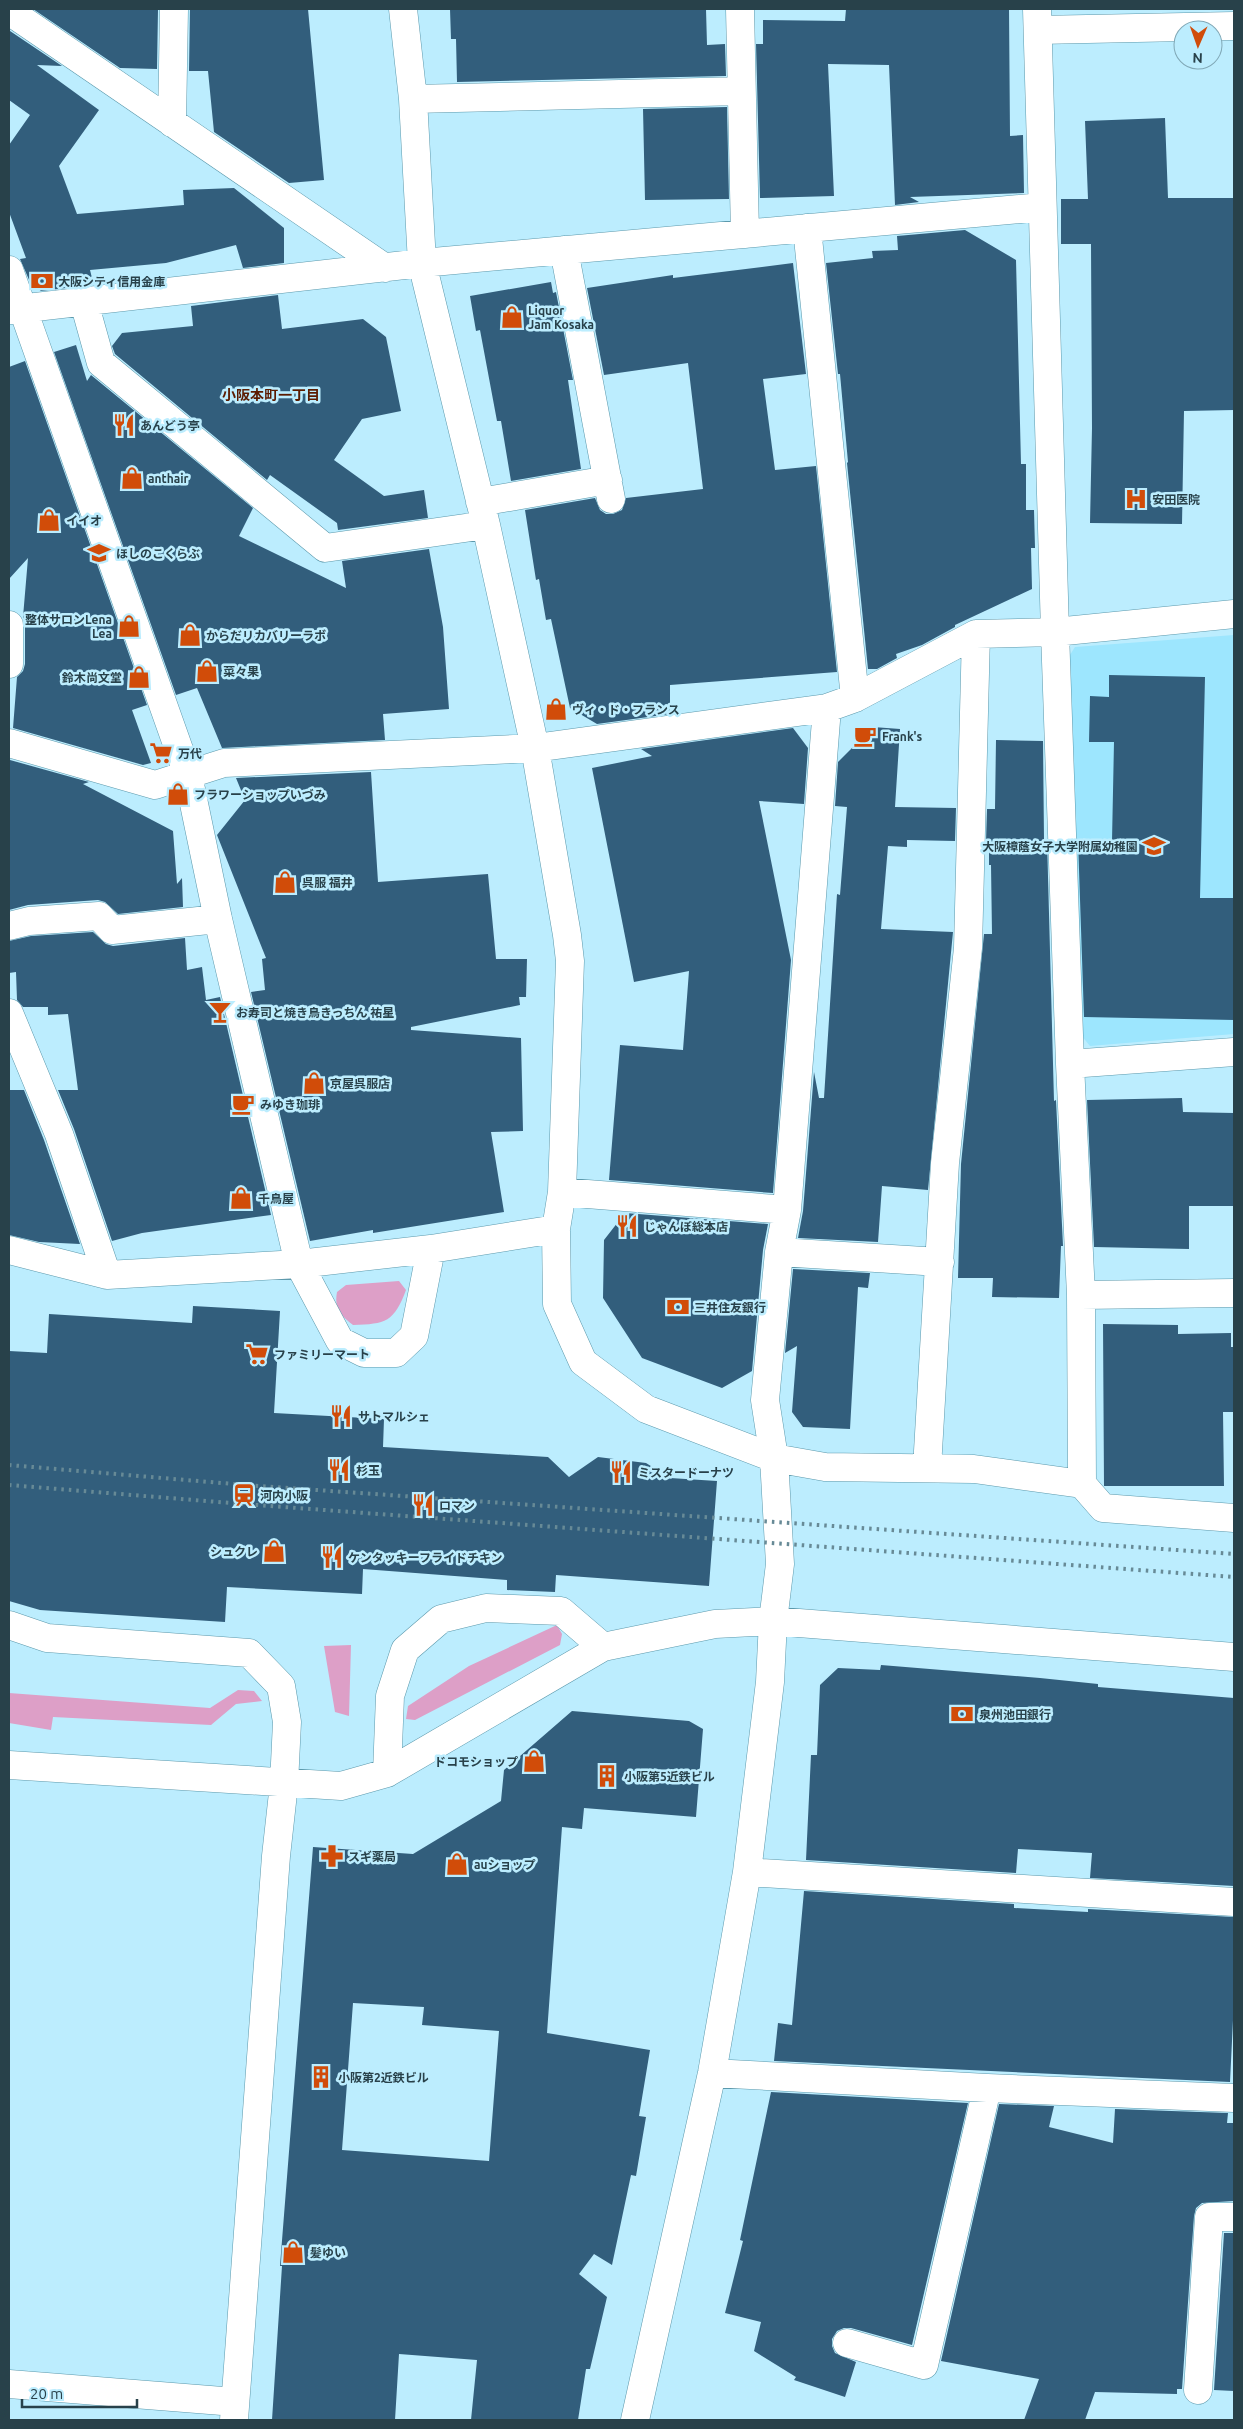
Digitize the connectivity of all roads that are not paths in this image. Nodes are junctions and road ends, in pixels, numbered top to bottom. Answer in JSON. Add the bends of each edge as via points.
{"nodes":[{"id":1,"x":174,"y":9,"type":"edge"},
{"id":2,"x":403,"y":9,"type":"edge"},
{"id":3,"x":740,"y":9,"type":"edge"},
{"id":4,"x":9,"y":11,"type":"edge"},
{"id":5,"x":1038,"y":19,"type":"edge"},
{"id":6,"x":1234,"y":26,"type":"edge"},
{"id":7,"x":741,"y":90,"type":"junction"},
{"id":8,"x":413,"y":99,"type":"junction"},
{"id":9,"x":172,"y":123,"type":"junction"},
{"id":10,"x":1042,"y":207,"type":"junction"},
{"id":11,"x":807,"y":228,"type":"junction"},
{"id":12,"x":745,"y":234,"type":"junction"},
{"id":13,"x":564,"y":250,"type":"junction"},
{"id":14,"x":422,"y":263,"type":"junction"},
{"id":15,"x":385,"y":268,"type":"junction"},
{"id":16,"x":9,"y":270,"type":"edge"},
{"id":17,"x":84,"y":302,"type":"junction"},
{"id":18,"x":14,"y":305,"type":"edge"},
{"id":19,"x":483,"y":513,"type":"junction"},
{"id":20,"x":1234,"y":614,"type":"edge"},
{"id":21,"x":9,"y":625,"type":"edge"},
{"id":22,"x":1055,"y":632,"type":"junction"},
{"id":23,"x":976,"y":634,"type":"junction"},
{"id":24,"x":9,"y":664,"type":"edge"},
{"id":25,"x":855,"y":698,"type":"junction"},
{"id":26,"x":828,"y":708,"type":"junction"},
{"id":27,"x":9,"y":742,"type":"edge"},
{"id":28,"x":535,"y":748,"type":"junction"},
{"id":29,"x":188,"y":775,"type":"junction"},
{"id":30,"x":218,"y":919,"type":"junction"},
{"id":31,"x":9,"y":926,"type":"edge"},
{"id":32,"x":9,"y":1013,"type":"edge"},
{"id":33,"x":1234,"y":1052,"type":"edge"},
{"id":34,"x":1070,"y":1064,"type":"junction"},
{"id":35,"x":562,"y":1192,"type":"junction"},
{"id":36,"x":787,"y":1210,"type":"junction"},
{"id":37,"x":556,"y":1229,"type":"junction"},
{"id":38,"x":431,"y":1249,"type":"junction"},
{"id":39,"x":9,"y":1250,"type":"edge"},
{"id":40,"x":779,"y":1252,"type":"junction"},
{"id":41,"x":940,"y":1262,"type":"junction"},
{"id":42,"x":299,"y":1264,"type":"junction"},
{"id":43,"x":106,"y":1275,"type":"junction"},
{"id":44,"x":1234,"y":1293,"type":"edge"},
{"id":45,"x":1081,"y":1295,"type":"junction"},
{"id":46,"x":774,"y":1458,"type":"junction"},
{"id":47,"x":927,"y":1468,"type":"junction"},
{"id":48,"x":1082,"y":1484,"type":"junction"},
{"id":49,"x":1234,"y":1518,"type":"edge"},
{"id":50,"x":773,"y":1621,"type":"junction"},
{"id":51,"x":9,"y":1625,"type":"edge"},
{"id":52,"x":603,"y":1647,"type":"junction"},
{"id":53,"x":1234,"y":1656,"type":"edge"},
{"id":54,"x":9,"y":1765,"type":"edge"},
{"id":55,"x":387,"y":1773,"type":"junction"},
{"id":56,"x":284,"y":1784,"type":"junction"},
{"id":57,"x":747,"y":1872,"type":"junction"},
{"id":58,"x":1234,"y":1902,"type":"edge"},
{"id":59,"x":712,"y":2073,"type":"junction"},
{"id":60,"x":987,"y":2088,"type":"junction"},
{"id":61,"x":1234,"y":2098,"type":"edge"},
{"id":62,"x":1234,"y":2217,"type":"edge"},
{"id":63,"x":847,"y":2343,"type":"dead end"},
{"id":64,"x":9,"y":2384,"type":"edge"},
{"id":65,"x":1198,"y":2390,"type":"dead end"},
{"id":66,"x":234,"y":2411,"type":"edge"},
{"id":67,"x":635,"y":2420,"type":"edge"}],
"edges":[{"from":1,"to":9,"type":"street"},
{"from":2,"to":8,"type":"street"},
{"from":3,"to":7,"type":"street"},
{"from":4,"to":9,"type":"street"},
{"from":5,"to":6,"type":"street"},
{"from":5,"to":10,"type":"street"},
{"from":7,"to":8,"type":"street"},
{"from":7,"to":12,"type":"street"},
{"from":8,"to":14,"type":"street"},
{"from":9,"to":15,"type":"street"},
{"from":10,"to":11,"type":"street"},
{"from":10,"to":22,"type":"street"},
{"from":11,"to":12,"type":"street"},
{"from":11,"to":25,"type":"street"},
{"from":12,"to":13,"type":"street"},
{"from":13,"to":14,"type":"street"},
{"from":13,"to":19,"type":"street","via":[[610,489]]},
{"from":14,"to":15,"type":"street"},
{"from":14,"to":19,"type":"street"},
{"from":15,"to":17,"type":"street"},
{"from":16,"to":18,"type":"street"},
{"from":17,"to":18,"type":"street"},
{"from":17,"to":19,"type":"street","via":[[101,363],[325,548]]},
{"from":18,"to":29,"type":"street"},
{"from":19,"to":28,"type":"street"},
{"from":20,"to":22,"type":"street"},
{"from":21,"to":24,"type":"street"},
{"from":22,"to":23,"type":"street"},
{"from":22,"to":34,"type":"street"},
{"from":23,"to":25,"type":"street"},
{"from":23,"to":41,"type":"street","via":[[968,948],[945,1163]]},
{"from":25,"to":26,"type":"street"},
{"from":26,"to":28,"type":"street"},
{"from":26,"to":36,"type":"street"},
{"from":27,"to":29,"type":"street","via":[[155,785]]},
{"from":28,"to":29,"type":"street","via":[[224,762]]},
{"from":28,"to":35,"type":"street","via":[[570,961]]},
{"from":29,"to":30,"type":"street"},
{"from":30,"to":31,"type":"street","via":[[112,930],[99,916],[29,920]]},
{"from":30,"to":42,"type":"street"},
{"from":32,"to":43,"type":"street","via":[[59,1134]]},
{"from":33,"to":34,"type":"street"},
{"from":34,"to":45,"type":"street"},
{"from":35,"to":36,"type":"street"},
{"from":35,"to":37,"type":"street"},
{"from":36,"to":40,"type":"street"},
{"from":37,"to":38,"type":"street"},
{"from":37,"to":46,"type":"street","via":[[557,1304],[583,1362],[646,1408]]},
{"from":38,"to":42,"type":"street"},
{"from":38,"to":42,"type":"street","via":[[414,1336],[396,1352],[364,1353],[340,1341]]},
{"from":39,"to":43,"type":"street"},
{"from":40,"to":41,"type":"street"},
{"from":40,"to":46,"type":"street","via":[[765,1400]]},
{"from":41,"to":47,"type":"street"},
{"from":42,"to":43,"type":"street"},
{"from":44,"to":45,"type":"street"},
{"from":45,"to":48,"type":"street"},
{"from":46,"to":47,"type":"street","via":[[825,1466]]},
{"from":46,"to":50,"type":"street","via":[[780,1564]]},
{"from":47,"to":48,"type":"street","via":[[974,1468]]},
{"from":48,"to":49,"type":"street","via":[[1102,1508]]},
{"from":50,"to":52,"type":"street","via":[[715,1624]]},
{"from":50,"to":53,"type":"street"},
{"from":50,"to":57,"type":"street","via":[[770,1682]]},
{"from":51,"to":56,"type":"street","via":[[47,1638],[249,1653],[281,1686],[287,1722]]},
{"from":52,"to":55,"type":"street"},
{"from":52,"to":55,"type":"street","via":[[561,1611],[486,1608],[441,1619],[405,1650],[390,1696]]},
{"from":54,"to":56,"type":"street"},
{"from":55,"to":56,"type":"street","via":[[341,1786]]},
{"from":56,"to":66,"type":"street"},
{"from":57,"to":58,"type":"street"},
{"from":57,"to":59,"type":"street"},
{"from":59,"to":60,"type":"street"},
{"from":59,"to":67,"type":"street"},
{"from":60,"to":61,"type":"street"},
{"from":60,"to":63,"type":"street","via":[[924,2364]]},
{"from":62,"to":65,"type":"street","via":[[1209,2217]]},
{"from":64,"to":66,"type":"street"}]}
